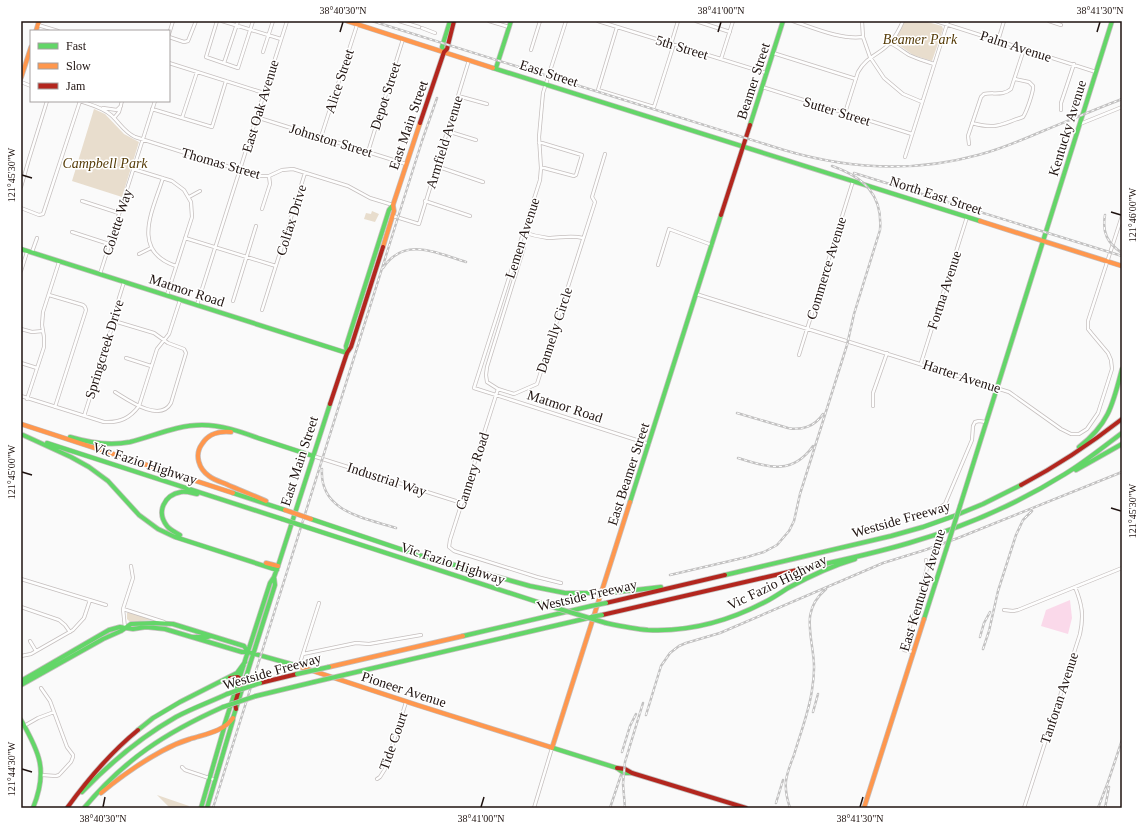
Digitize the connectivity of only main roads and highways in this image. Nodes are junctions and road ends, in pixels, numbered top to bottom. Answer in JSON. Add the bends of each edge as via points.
{"nodes":[{"id":1,"x":347,"y":21,"type":"edge"},
{"id":2,"x":450,"y":21,"type":"edge"},
{"id":3,"x":454,"y":21,"type":"edge"},
{"id":4,"x":512,"y":21,"type":"edge"},
{"id":5,"x":783,"y":21,"type":"edge"},
{"id":6,"x":1112,"y":21,"type":"edge"},
{"id":7,"x":444,"y":52,"type":"junction"},
{"id":8,"x":30,"y":53,"type":"edge"},
{"id":9,"x":496,"y":68,"type":"junction"},
{"id":10,"x":21,"y":78,"type":"edge"},
{"id":11,"x":743,"y":147,"type":"junction"},
{"id":12,"x":393,"y":205,"type":"junction"},
{"id":13,"x":1044,"y":241,"type":"junction"},
{"id":14,"x":21,"y":249,"type":"edge"},
{"id":15,"x":1122,"y":266,"type":"edge"},
{"id":16,"x":347,"y":353,"type":"junction"},
{"id":17,"x":1122,"y":369,"type":"edge"},
{"id":18,"x":1122,"y":419,"type":"edge"},
{"id":19,"x":21,"y":424,"type":"edge"},
{"id":20,"x":1122,"y":433,"type":"edge"},
{"id":21,"x":50,"y":434,"type":"junction"},
{"id":22,"x":22,"y":435,"type":"edge"},
{"id":23,"x":1122,"y":444,"type":"edge"},
{"id":24,"x":313,"y":456,"type":"junction"},
{"id":25,"x":1046,"y":472,"type":"junction"},
{"id":26,"x":218,"y":498,"type":"junction"},
{"id":27,"x":1004,"y":508,"type":"junction"},
{"id":28,"x":285,"y":510,"type":"junction"},
{"id":29,"x":876,"y":552,"type":"junction"},
{"id":30,"x":278,"y":568,"type":"junction"},
{"id":31,"x":274,"y":577,"type":"junction"},
{"id":32,"x":687,"y":583,"type":"junction"},
{"id":33,"x":267,"y":594,"type":"junction"},
{"id":34,"x":267,"y":611,"type":"junction"},
{"id":35,"x":125,"y":628,"type":"junction"},
{"id":36,"x":200,"y":632,"type":"junction"},
{"id":37,"x":185,"y":634,"type":"junction"},
{"id":38,"x":209,"y":635,"type":"junction"},
{"id":39,"x":193,"y":637,"type":"junction"},
{"id":40,"x":93,"y":640,"type":"junction"},
{"id":41,"x":248,"y":652,"type":"junction"},
{"id":42,"x":254,"y":653,"type":"junction"},
{"id":43,"x":72,"y":657,"type":"junction"},
{"id":44,"x":245,"y":662,"type":"junction"},
{"id":45,"x":227,"y":678,"type":"junction"},
{"id":46,"x":240,"y":678,"type":"junction"},
{"id":47,"x":21,"y":680,"type":"edge"},
{"id":48,"x":21,"y":685,"type":"edge"},
{"id":49,"x":236,"y":709,"type":"junction"},
{"id":50,"x":234,"y":718,"type":"junction"},
{"id":51,"x":21,"y":720,"type":"edge"},
{"id":52,"x":224,"y":728,"type":"junction"},
{"id":53,"x":552,"y":748,"type":"junction"},
{"id":54,"x":85,"y":807,"type":"edge"},
{"id":55,"x":33,"y":808,"type":"edge"},
{"id":56,"x":68,"y":808,"type":"edge"},
{"id":57,"x":201,"y":808,"type":"edge"},
{"id":58,"x":206,"y":808,"type":"edge"},
{"id":59,"x":746,"y":808,"type":"edge"},
{"id":60,"x":864,"y":808,"type":"edge"}],
"edges":[{"from":1,"to":7,"type":"main road","name":"East Street"},
{"from":2,"to":7,"type":"main road","via":[[442,47]]},
{"from":3,"to":7,"type":"main road"},
{"from":4,"to":9,"type":"main road"},
{"from":5,"to":11,"type":"main road","name":"Beamer Street"},
{"from":6,"to":13,"type":"main road","name":"Kentucky Avenue"},
{"from":7,"to":9,"type":"main road","name":"East Street"},
{"from":7,"to":12,"type":"main road","name":"East Main Street"},
{"from":8,"to":10,"type":"main road"},
{"from":9,"to":11,"type":"main road","name":"East Street"},
{"from":11,"to":13,"type":"main road","name":"North East Street"},
{"from":11,"to":53,"type":"main road","name":"East Beamer Street"},
{"from":12,"to":16,"type":"main road","name":"East Main Street","via":[[346,346]]},
{"from":12,"to":16,"type":"main road","name":"East Main Street","via":[[394,211]]},
{"from":13,"to":15,"type":"main road","name":"North East Street"},
{"from":13,"to":60,"type":"main road","name":"East Kentucky Avenue","bridge":true},
{"from":14,"to":16,"type":"main road","name":"Matmor Road"},
{"from":16,"to":24,"type":"main road","name":"East Main Street"},
{"from":17,"to":25,"type":"main road","via":[[1109,412],[1100,429]]},
{"from":18,"to":25,"type":"main road","name":"Westside Freeway","via":[[1083,449]]},
{"from":19,"to":21,"type":"main road","name":"Vic Fazio Highway"},
{"from":20,"to":27,"type":"main road","name":"Westside Freeway","via":[[1067,473]]},
{"from":21,"to":24,"type":"main road","via":[[102,444],[122,443],[184,426],[206,424],[232,429]]},
{"from":21,"to":28,"type":"main road","name":"Vic Fazio Highway"},
{"from":22,"to":26,"type":"main road","name":"Vic Fazio Highway"},
{"from":22,"to":30,"type":"main road","via":[[76,459],[94,470],[110,483],[145,521],[161,531]]},
{"from":23,"to":27,"type":"main road"},
{"from":24,"to":28,"type":"main road","via":[[226,431],[209,435],[202,442],[198,460],[206,475]]},
{"from":24,"to":30,"type":"main road","name":"East Main Street"},
{"from":25,"to":32,"type":"main road","name":"Westside Freeway","via":[[987,503],[923,527]]},
{"from":26,"to":29,"type":"main road","name":"Vic Fazio Highway","bridge":true,"via":[[606,623],[653,631],[680,630],[726,619],[745,612],[826,569]]},
{"from":26,"to":30,"type":"main road","via":[[187,492],[174,494],[163,507],[163,521],[171,532]]},
{"from":27,"to":29,"type":"main road","name":"Westside Freeway","via":[[942,533]]},
{"from":28,"to":32,"type":"main road","name":"Vic Fazio Highway","bridge":true,"via":[[415,554],[530,586],[565,593],[609,593]]},
{"from":29,"to":54,"type":"main road","name":"Westside Freeway","bridge":true,"via":[[256,696],[189,723],[152,745],[116,773]]},
{"from":30,"to":31,"type":"main road","name":"East Main Street"},
{"from":31,"to":33,"type":"main road","name":"East Main Street"},
{"from":31,"to":34,"type":"main road","name":"East Main Street","via":[[275,584]]},
{"from":32,"to":56,"type":"main road","name":"Westside Freeway","bridge":true,"via":[[297,674],[227,694],[170,721],[130,748],[100,774]]},
{"from":33,"to":34,"type":"main road"},
{"from":33,"to":41,"type":"main road","name":"East Main Street"},
{"from":34,"to":42,"type":"main road","name":"East Main Street"},
{"from":35,"to":36,"type":"main road","name":"Pioneer Avenue","via":[[131,624],[166,623]]},
{"from":35,"to":37,"type":"main road","name":"Pioneer Avenue","via":[[158,628]]},
{"from":35,"to":40,"type":"main road","name":"Pioneer Avenue","via":[[110,630]]},
{"from":35,"to":43,"type":"main road","name":"Pioneer Avenue"},
{"from":36,"to":37,"type":"main road"},
{"from":36,"to":38,"type":"main road","name":"Pioneer Avenue"},
{"from":37,"to":39,"type":"main road","name":"Pioneer Avenue"},
{"from":38,"to":39,"type":"main road"},
{"from":38,"to":41,"type":"main road","name":"Pioneer Avenue","via":[[244,646]]},
{"from":39,"to":41,"type":"main road","name":"Pioneer Avenue"},
{"from":40,"to":43,"type":"main road","via":[[73,653]]},
{"from":40,"to":47,"type":"main road","name":"Pioneer Avenue"},
{"from":41,"to":42,"type":"main road","name":"Pioneer Avenue"},
{"from":41,"to":44,"type":"main road","name":"East Main Street"},
{"from":42,"to":49,"type":"main road","name":"East Main Street"},
{"from":42,"to":53,"type":"main road","name":"Pioneer Avenue"},
{"from":43,"to":48,"type":"main road","name":"Pioneer Avenue"},
{"from":44,"to":45,"type":"main road","via":[[238,672]]},
{"from":44,"to":46,"type":"main road","name":"East Main Street"},
{"from":45,"to":46,"type":"main road"},
{"from":45,"to":56,"type":"main road","via":[[153,718],[132,735],[105,760]]},
{"from":46,"to":49,"type":"main road","via":[[242,681],[235,703]]},
{"from":46,"to":52,"type":"main road","name":"East Main Street"},
{"from":49,"to":50,"type":"main road","name":"East Main Street"},
{"from":50,"to":52,"type":"main road"},
{"from":50,"to":58,"type":"main road","name":"East Main Street"},
{"from":51,"to":55,"type":"main road","via":[[35,744],[41,766],[39,794]]},
{"from":52,"to":54,"type":"main road","via":[[167,748],[144,761]]},
{"from":52,"to":57,"type":"main road","name":"East Main Street"},
{"from":53,"to":59,"type":"main road","name":"Pioneer Avenue"}]}
